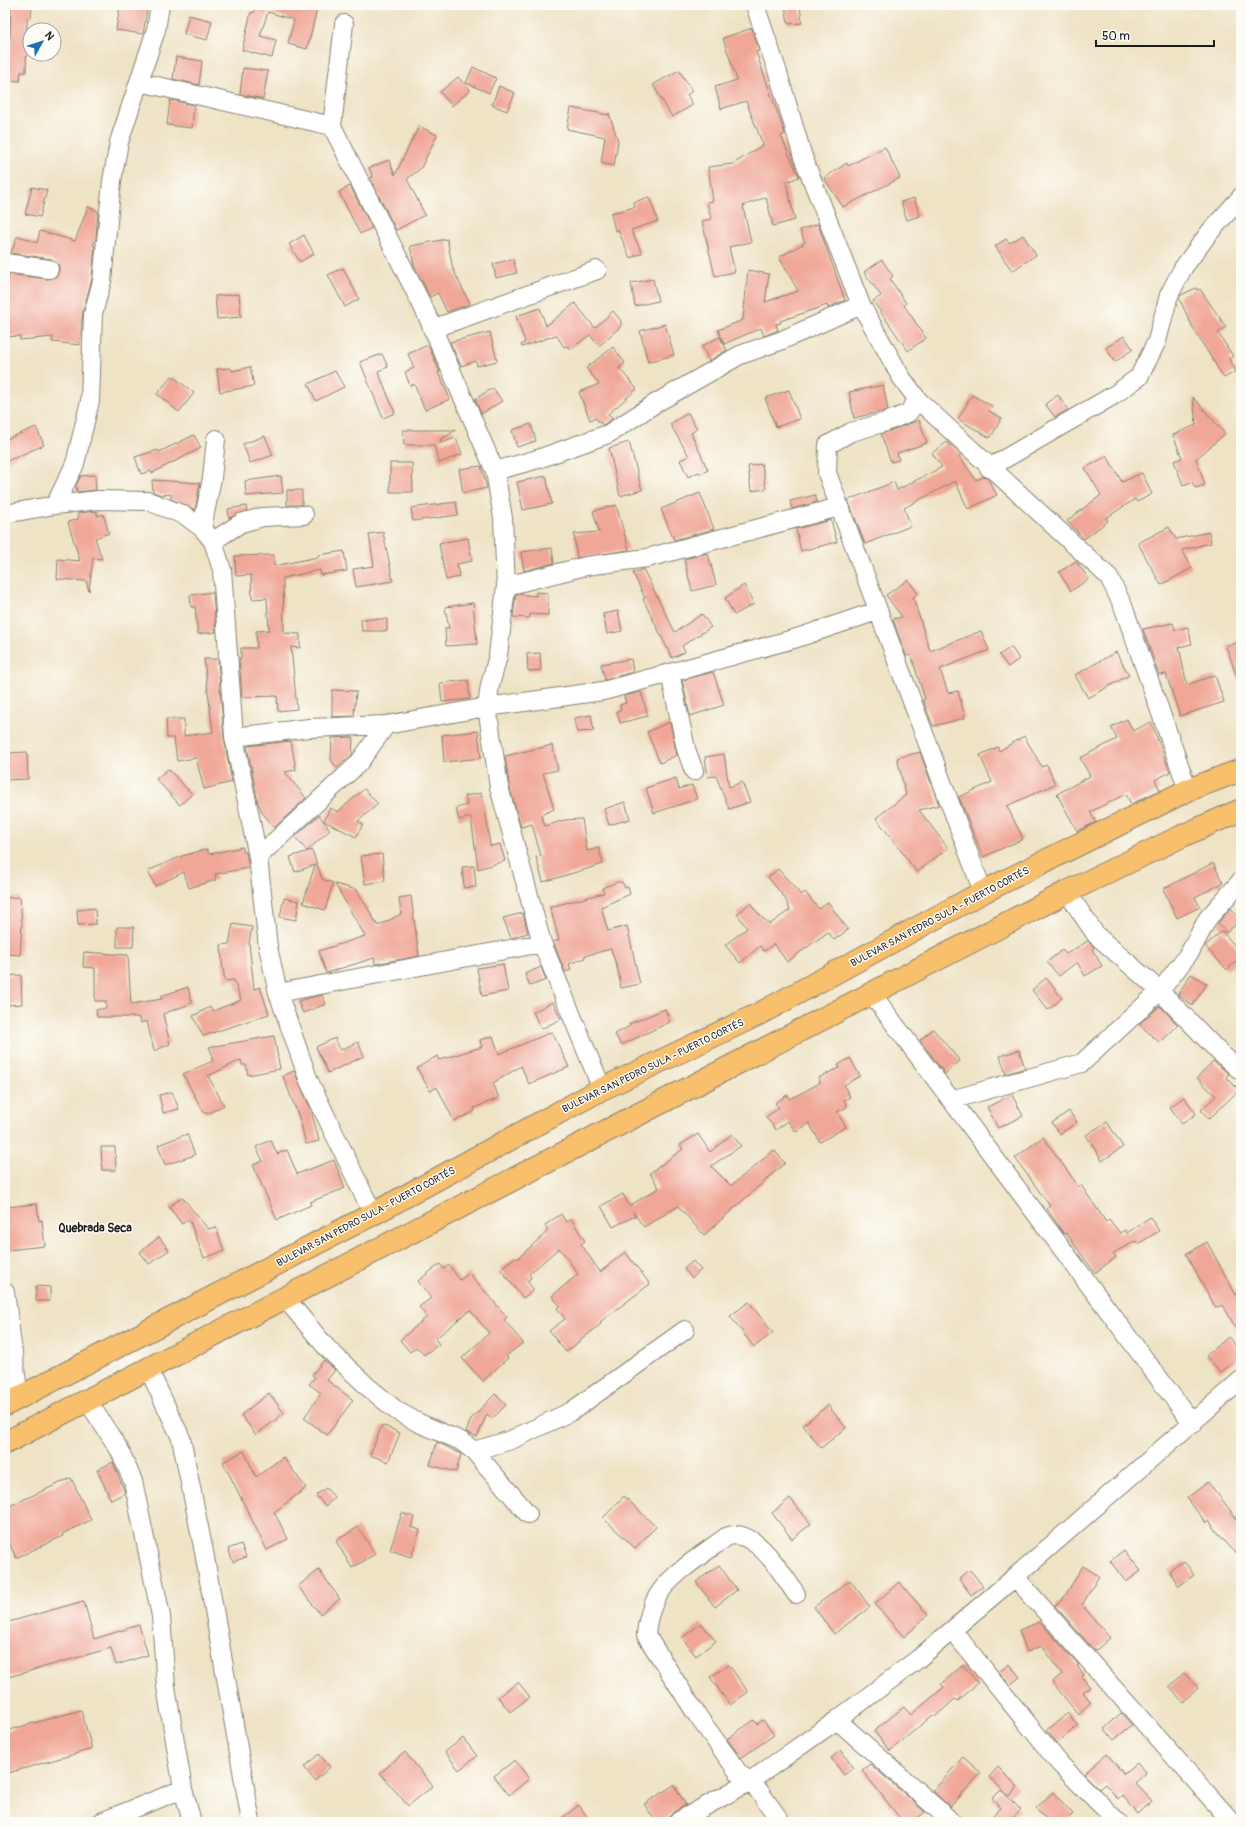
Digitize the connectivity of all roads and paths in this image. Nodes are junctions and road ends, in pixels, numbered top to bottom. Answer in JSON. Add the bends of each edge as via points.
{"nodes":[{"id":1,"x":160,"y":5,"type":"edge"},
{"id":2,"x":755,"y":5,"type":"edge"},
{"id":3,"x":344,"y":24,"type":"dead end"},
{"id":4,"x":140,"y":82,"type":"junction"},
{"id":5,"x":332,"y":126,"type":"junction"},
{"id":6,"x":1241,"y":197,"type":"edge"},
{"id":7,"x":5,"y":262,"type":"edge"},
{"id":8,"x":49,"y":269,"type":"dead end"},
{"id":9,"x":596,"y":270,"type":"dead end"},
{"id":10,"x":861,"y":305,"type":"junction"},
{"id":11,"x":432,"y":329,"type":"junction"},
{"id":12,"x":918,"y":400,"type":"junction"},
{"id":13,"x":216,"y":439,"type":"dead end"},
{"id":14,"x":990,"y":468,"type":"junction"},
{"id":15,"x":495,"y":471,"type":"junction"},
{"id":16,"x":55,"y":505,"type":"junction"},
{"id":17,"x":839,"y":507,"type":"junction"},
{"id":18,"x":5,"y":514,"type":"edge"},
{"id":19,"x":304,"y":515,"type":"dead end"},
{"id":20,"x":208,"y":535,"type":"junction"},
{"id":21,"x":506,"y":586,"type":"junction"},
{"id":22,"x":877,"y":611,"type":"junction"},
{"id":23,"x":670,"y":673,"type":"junction"},
{"id":24,"x":487,"y":708,"type":"junction"},
{"id":25,"x":386,"y":725,"type":"junction"},
{"id":26,"x":234,"y":737,"type":"junction"},
{"id":27,"x":1241,"y":770,"type":"edge"},
{"id":28,"x":694,"y":771,"type":"dead end"},
{"id":29,"x":1188,"y":790,"type":"junction"},
{"id":30,"x":1241,"y":810,"type":"edge"},
{"id":31,"x":258,"y":857,"type":"junction"},
{"id":32,"x":1241,"y":881,"type":"edge"},
{"id":33,"x":983,"y":892,"type":"junction"},
{"id":34,"x":1067,"y":892,"type":"junction"},
{"id":35,"x":542,"y":943,"type":"junction"},
{"id":36,"x":1160,"y":991,"type":"junction"},
{"id":37,"x":278,"y":993,"type":"junction"},
{"id":38,"x":872,"y":994,"type":"junction"},
{"id":39,"x":1241,"y":1071,"type":"edge"},
{"id":40,"x":602,"y":1089,"type":"junction"},
{"id":41,"x":951,"y":1100,"type":"junction"},
{"id":42,"x":373,"y":1214,"type":"junction"},
{"id":43,"x":5,"y":1292,"type":"edge"},
{"id":44,"x":285,"y":1298,"type":"junction"},
{"id":45,"x":685,"y":1330,"type":"dead end"},
{"id":46,"x":148,"y":1368,"type":"junction"},
{"id":47,"x":1241,"y":1380,"type":"edge"},
{"id":48,"x":87,"y":1400,"type":"junction"},
{"id":49,"x":12,"y":1402,"type":"edge"},
{"id":50,"x":1193,"y":1424,"type":"junction"},
{"id":51,"x":5,"y":1443,"type":"edge"},
{"id":52,"x":474,"y":1451,"type":"junction"},
{"id":53,"x":528,"y":1514,"type":"dead end"},
{"id":54,"x":1015,"y":1577,"type":"junction"},
{"id":55,"x":796,"y":1594,"type":"dead end"},
{"id":56,"x":953,"y":1631,"type":"junction"},
{"id":57,"x":837,"y":1720,"type":"junction"},
{"id":58,"x":749,"y":1782,"type":"junction"},
{"id":59,"x":184,"y":1789,"type":"junction"},
{"id":60,"x":101,"y":1822,"type":"edge"},
{"id":61,"x":192,"y":1822,"type":"edge"},
{"id":62,"x":251,"y":1822,"type":"edge"},
{"id":63,"x":677,"y":1822,"type":"edge"},
{"id":64,"x":781,"y":1822,"type":"edge"},
{"id":65,"x":952,"y":1822,"type":"edge"},
{"id":66,"x":1118,"y":1822,"type":"edge"},
{"id":67,"x":1232,"y":1822,"type":"edge"}],
"edges":[{"from":1,"to":4,"type":"street","via":[[156,30]]},
{"from":2,"to":10,"type":"street","via":[[803,157]]},
{"from":3,"to":5,"type":"street"},
{"from":4,"to":5,"type":"street"},
{"from":4,"to":16,"type":"street","via":[[120,142],[112,182],[102,281],[93,314],[90,401],[75,464]]},
{"from":5,"to":11,"type":"street"},
{"from":6,"to":14,"type":"street","via":[[1209,233],[1183,268],[1169,295],[1157,341],[1138,377],[1114,395]]},
{"from":7,"to":8,"type":"street"},
{"from":9,"to":11,"type":"street"},
{"from":10,"to":12,"type":"street","via":[[901,377]]},
{"from":10,"to":15,"type":"street","via":[[780,341],[740,355],[608,434]]},
{"from":11,"to":15,"type":"street"},
{"from":12,"to":14,"type":"street"},
{"from":12,"to":17,"type":"street","via":[[908,413],[851,432],[828,445],[827,473]]},
{"from":13,"to":20,"type":"street"},
{"from":14,"to":29,"type":"street","via":[[1109,577],[1123,606]]},
{"from":15,"to":21,"type":"street","via":[[503,518]]},
{"from":16,"to":18,"type":"street"},
{"from":16,"to":20,"type":"street","via":[[98,500],[148,501],[184,515]]},
{"from":17,"to":21,"type":"street","via":[[647,558],[586,566]]},
{"from":17,"to":22,"type":"street"},
{"from":19,"to":20,"type":"street","via":[[263,517]]},
{"from":20,"to":26,"type":"street","via":[[222,570]]},
{"from":21,"to":24,"type":"street","via":[[498,656]]},
{"from":22,"to":23,"type":"street","via":[[797,638]]},
{"from":22,"to":33,"type":"street"},
{"from":23,"to":24,"type":"street","via":[[603,691]]},
{"from":23,"to":28,"type":"street","via":[[686,749]]},
{"from":24,"to":25,"type":"street"},
{"from":24,"to":35,"type":"street","via":[[499,787]]},
{"from":25,"to":26,"type":"street","via":[[309,728]]},
{"from":25,"to":31,"type":"street","via":[[358,764]]},
{"from":26,"to":31,"type":"street"},
{"from":27,"to":29,"type":"highway","name":"BULEVAR SAN PEDRO SULA - PUERTO CORTÉS"},
{"from":29,"to":33,"type":"highway","name":"BULEVAR SAN PEDRO SULA - PUERTO CORTÉS"},
{"from":30,"to":34,"type":"highway"},
{"from":31,"to":37,"type":"street","via":[[268,947]]},
{"from":32,"to":36,"type":"street","via":[[1208,918],[1190,952]]},
{"from":33,"to":40,"type":"highway","name":"BULEVAR SAN PEDRO SULA - PUERTO CORTÉS","via":[[759,1014]]},
{"from":34,"to":36,"type":"street","via":[[1096,935]]},
{"from":34,"to":38,"type":"highway"},
{"from":35,"to":37,"type":"street"},
{"from":35,"to":40,"type":"street"},
{"from":36,"to":39,"type":"street"},
{"from":36,"to":41,"type":"street","via":[[1082,1063]]},
{"from":37,"to":42,"type":"street","via":[[309,1081]]},
{"from":38,"to":41,"type":"street"},
{"from":38,"to":44,"type":"highway"},
{"from":40,"to":42,"type":"highway","name":"BULEVAR SAN PEDRO SULA - PUERTO CORTÉS"},
{"from":41,"to":50,"type":"street"},
{"from":42,"to":49,"type":"highway","name":"BULEVAR SAN PEDRO SULA - PUERTO CORTÉS"},
{"from":43,"to":49,"type":"street"},
{"from":44,"to":46,"type":"highway"},
{"from":44,"to":52,"type":"street","via":[[327,1348],[397,1411]]},
{"from":45,"to":52,"type":"street","via":[[572,1411],[511,1440]]},
{"from":46,"to":48,"type":"highway"},
{"from":46,"to":62,"type":"street","via":[[181,1438]]},
{"from":47,"to":50,"type":"street"},
{"from":48,"to":51,"type":"highway"},
{"from":48,"to":59,"type":"street","via":[[119,1449],[133,1481],[161,1616],[166,1687]]},
{"from":50,"to":54,"type":"street"},
{"from":52,"to":53,"type":"street"},
{"from":54,"to":56,"type":"street"},
{"from":54,"to":67,"type":"street"},
{"from":55,"to":58,"type":"street","via":[[767,1552],[746,1538],[733,1534],[670,1581],[657,1596],[648,1618],[646,1635],[697,1715]]},
{"from":56,"to":57,"type":"street"},
{"from":56,"to":66,"type":"street","via":[[1060,1764]]},
{"from":57,"to":58,"type":"street"},
{"from":57,"to":65,"type":"street"},
{"from":58,"to":63,"type":"street"},
{"from":58,"to":64,"type":"street","via":[[759,1791]]},
{"from":59,"to":60,"type":"street"},
{"from":59,"to":61,"type":"street"}]}
